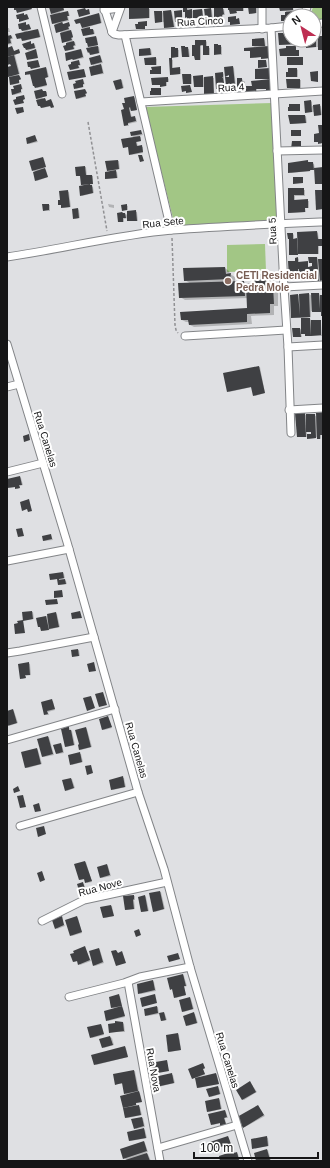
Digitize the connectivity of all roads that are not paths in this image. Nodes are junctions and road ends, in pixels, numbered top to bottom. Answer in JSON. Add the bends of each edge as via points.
{"nodes":[{"id":1,"x":41,"y":7,"type":"edge"},
{"id":2,"x":120,"y":7,"type":"edge"},
{"id":3,"x":262,"y":7,"type":"edge"},
{"id":4,"x":104,"y":8,"type":"edge"},
{"id":5,"x":282,"y":27,"type":"edge"},
{"id":6,"x":262,"y":28,"type":"junction"},
{"id":7,"x":271,"y":28,"type":"junction"},
{"id":8,"x":112,"y":32,"type":"junction"},
{"id":9,"x":125,"y":35,"type":"junction"},
{"id":10,"x":323,"y":91,"type":"edge"},
{"id":11,"x":62,"y":94,"type":"dead end"},
{"id":12,"x":275,"y":94,"type":"junction"},
{"id":13,"x":141,"y":102,"type":"junction"},
{"id":14,"x":278,"y":150,"type":"junction"},
{"id":15,"x":323,"y":150,"type":"edge"},
{"id":16,"x":323,"y":222,"type":"edge"},
{"id":17,"x":281,"y":224,"type":"junction"},
{"id":18,"x":171,"y":230,"type":"junction"},
{"id":19,"x":7,"y":257,"type":"edge"},
{"id":20,"x":323,"y":285,"type":"edge"},
{"id":21,"x":284,"y":287,"type":"junction"},
{"id":22,"x":286,"y":330,"type":"junction"},
{"id":23,"x":185,"y":336,"type":"road end"},
{"id":24,"x":7,"y":344,"type":"edge"},
{"id":25,"x":323,"y":345,"type":"edge"},
{"id":26,"x":288,"y":347,"type":"junction"},
{"id":27,"x":19,"y":384,"type":"junction"},
{"id":28,"x":7,"y":386,"type":"edge"},
{"id":29,"x":323,"y":408,"type":"edge"},
{"id":30,"x":289,"y":410,"type":"junction"},
{"id":31,"x":290,"y":433,"type":"dead end"},
{"id":32,"x":43,"y":463,"type":"junction"},
{"id":33,"x":7,"y":472,"type":"edge"},
{"id":34,"x":69,"y":549,"type":"junction"},
{"id":35,"x":7,"y":561,"type":"edge"},
{"id":36,"x":94,"y":637,"type":"junction"},
{"id":37,"x":7,"y":653,"type":"edge"},
{"id":38,"x":115,"y":710,"type":"junction"},
{"id":39,"x":7,"y":740,"type":"edge"},
{"id":40,"x":138,"y":792,"type":"junction"},
{"id":41,"x":20,"y":826,"type":"dead end"},
{"id":42,"x":167,"y":882,"type":"junction"},
{"id":43,"x":42,"y":921,"type":"dead end"},
{"id":44,"x":190,"y":967,"type":"junction"},
{"id":45,"x":128,"y":982,"type":"junction"},
{"id":46,"x":69,"y":996,"type":"dead end"},
{"id":47,"x":237,"y":1125,"type":"junction"},
{"id":48,"x":158,"y":1148,"type":"junction"},
{"id":49,"x":160,"y":1161,"type":"edge"},
{"id":50,"x":248,"y":1161,"type":"edge"}],
"edges":[{"from":1,"to":11,"type":"street"},
{"from":2,"to":4,"type":"street"},
{"from":2,"to":8,"type":"street"},
{"from":3,"to":6,"type":"street"},
{"from":4,"to":8,"type":"street"},
{"from":5,"to":7,"type":"street","name":"Rua Cinco"},
{"from":6,"to":7,"type":"street","name":"Rua Cinco"},
{"from":6,"to":9,"type":"street","name":"Rua Cinco"},
{"from":7,"to":12,"type":"street","name":"Rua 5"},
{"from":8,"to":9,"type":"street","name":"Rua Cinco"},
{"from":9,"to":13,"type":"street"},
{"from":10,"to":12,"type":"street","name":"Rua 4"},
{"from":12,"to":13,"type":"street","name":"Rua 4"},
{"from":12,"to":14,"type":"street","name":"Rua 5"},
{"from":13,"to":18,"type":"street"},
{"from":14,"to":15,"type":"street"},
{"from":14,"to":17,"type":"street","name":"Rua 5"},
{"from":16,"to":17,"type":"street","name":"Rua Sete"},
{"from":17,"to":18,"type":"street","name":"Rua Sete"},
{"from":17,"to":21,"type":"street","name":"Rua 5"},
{"from":18,"to":19,"type":"street","name":"Rua Sete"},
{"from":20,"to":21,"type":"street"},
{"from":21,"to":22,"type":"street","name":"Rua 5"},
{"from":22,"to":23,"type":"street"},
{"from":22,"to":26,"type":"street","name":"Rua 5"},
{"from":24,"to":27,"type":"street","name":"Rua Canelas"},
{"from":25,"to":26,"type":"street"},
{"from":26,"to":30,"type":"street","name":"Rua 5"},
{"from":27,"to":28,"type":"street"},
{"from":27,"to":32,"type":"street","name":"Rua Canelas"},
{"from":29,"to":30,"type":"street"},
{"from":30,"to":31,"type":"street","name":"Rua 5"},
{"from":32,"to":33,"type":"street"},
{"from":32,"to":34,"type":"street","name":"Rua Canelas"},
{"from":34,"to":35,"type":"street"},
{"from":34,"to":36,"type":"street","name":"Rua Canelas"},
{"from":36,"to":37,"type":"street"},
{"from":36,"to":38,"type":"street","name":"Rua Canelas"},
{"from":38,"to":39,"type":"street"},
{"from":38,"to":40,"type":"street","name":"Rua Canelas"},
{"from":40,"to":41,"type":"street"},
{"from":40,"to":42,"type":"street","name":"Rua Canelas"},
{"from":42,"to":43,"type":"street","name":"Rua Nove","via":[[84,900]]},
{"from":42,"to":44,"type":"street","name":"Rua Canelas"},
{"from":44,"to":45,"type":"street","via":[[140,977]]},
{"from":44,"to":47,"type":"street","name":"Rua Canelas"},
{"from":45,"to":46,"type":"street"},
{"from":45,"to":48,"type":"street","name":"Rua Nova"},
{"from":47,"to":48,"type":"street"},
{"from":47,"to":50,"type":"street","name":"Rua Canelas"},
{"from":48,"to":49,"type":"street","name":"Rua Nova"}]}
